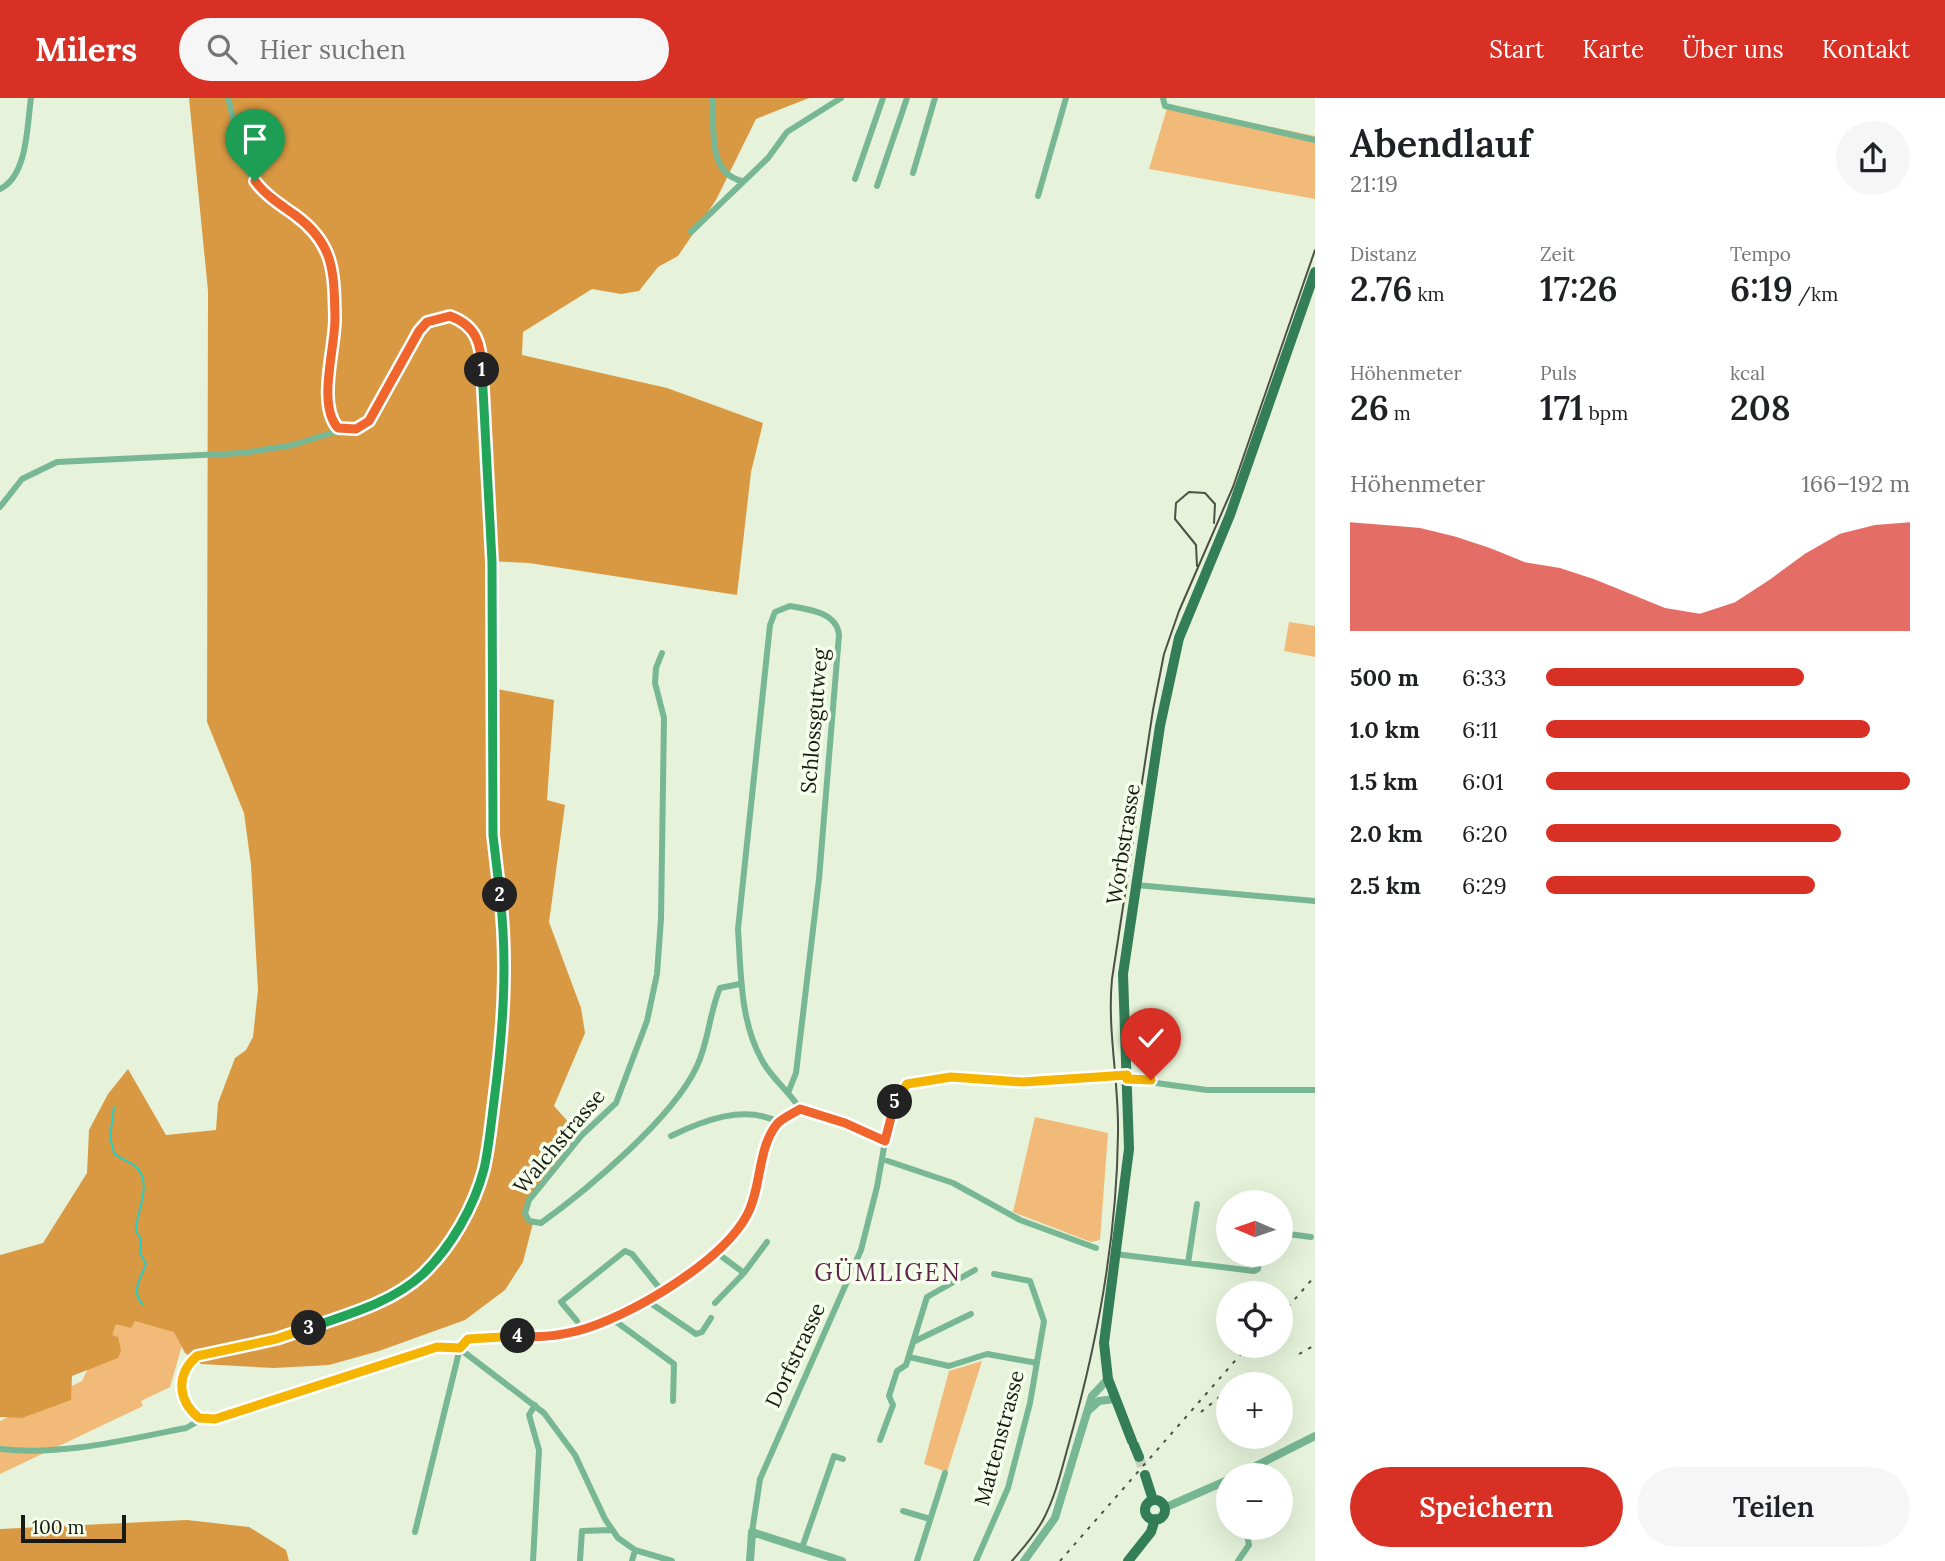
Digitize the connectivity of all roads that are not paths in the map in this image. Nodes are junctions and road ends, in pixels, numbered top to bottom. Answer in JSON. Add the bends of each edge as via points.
{"nodes":[{"id":1,"x":31,"y":98,"type":"edge"},
{"id":2,"x":228,"y":98,"type":"edge"},
{"id":3,"x":713,"y":98,"type":"edge"},
{"id":4,"x":841,"y":98,"type":"edge"},
{"id":5,"x":884,"y":98,"type":"edge"},
{"id":6,"x":907,"y":98,"type":"edge"},
{"id":7,"x":935,"y":98,"type":"edge"},
{"id":8,"x":1066,"y":98,"type":"edge"},
{"id":9,"x":1162,"y":101,"type":"edge"},
{"id":10,"x":1315,"y":140,"type":"edge"},
{"id":11,"x":914,"y":173,"type":"dead end"},
{"id":12,"x":855,"y":179,"type":"dead end"},
{"id":13,"x":742,"y":181,"type":"junction"},
{"id":14,"x":877,"y":186,"type":"dead end"},
{"id":15,"x":0,"y":188,"type":"edge"},
{"id":16,"x":1038,"y":196,"type":"dead end"},
{"id":17,"x":691,"y":232,"type":"dead end"},
{"id":18,"x":1315,"y":272,"type":"edge"},
{"id":19,"x":341,"y":429,"type":"junction"},
{"id":20,"x":0,"y":507,"type":"edge"},
{"id":21,"x":662,"y":653,"type":"dead end"},
{"id":22,"x":1136,"y":885,"type":"junction"},
{"id":23,"x":1315,"y":901,"type":"edge"},
{"id":24,"x":740,"y":984,"type":"junction"},
{"id":25,"x":1127,"y":1077,"type":"junction"},
{"id":26,"x":1315,"y":1090,"type":"edge"},
{"id":27,"x":788,"y":1093,"type":"junction"},
{"id":28,"x":800,"y":1109,"type":"junction"},
{"id":29,"x":778,"y":1122,"type":"junction"},
{"id":30,"x":671,"y":1136,"type":"dead end"},
{"id":31,"x":885,"y":1141,"type":"junction"},
{"id":32,"x":882,"y":1159,"type":"junction"},
{"id":33,"x":1197,"y":1204,"type":"dead end"},
{"id":34,"x":1293,"y":1235,"type":"edge"},
{"id":35,"x":1311,"y":1237,"type":"dead end"},
{"id":36,"x":767,"y":1242,"type":"dead end"},
{"id":37,"x":1096,"y":1248,"type":"dead end"},
{"id":38,"x":717,"y":1253,"type":"junction"},
{"id":39,"x":1115,"y":1254,"type":"junction"},
{"id":40,"x":1188,"y":1263,"type":"junction"},
{"id":41,"x":1216,"y":1266,"type":"edge"},
{"id":42,"x":1221,"y":1267,"type":"edge"},
{"id":43,"x":1258,"y":1267,"type":"edge"},
{"id":44,"x":975,"y":1270,"type":"dead end"},
{"id":45,"x":744,"y":1273,"type":"junction"},
{"id":46,"x":993,"y":1274,"type":"dead end"},
{"id":47,"x":661,"y":1290,"type":"junction"},
{"id":48,"x":646,"y":1300,"type":"junction"},
{"id":49,"x":715,"y":1303,"type":"dead end"},
{"id":50,"x":971,"y":1314,"type":"dead end"},
{"id":51,"x":611,"y":1318,"type":"junction"},
{"id":52,"x":711,"y":1318,"type":"dead end"},
{"id":53,"x":577,"y":1321,"type":"dead end"},
{"id":54,"x":914,"y":1342,"type":"junction"},
{"id":55,"x":460,"y":1348,"type":"junction"},
{"id":56,"x":909,"y":1357,"type":"junction"},
{"id":57,"x":1037,"y":1363,"type":"junction"},
{"id":58,"x":1108,"y":1379,"type":"junction"},
{"id":59,"x":1115,"y":1399,"type":"junction"},
{"id":60,"x":673,"y":1401,"type":"dead end"},
{"id":61,"x":535,"y":1405,"type":"junction"},
{"id":62,"x":1088,"y":1410,"type":"junction"},
{"id":63,"x":202,"y":1419,"type":"junction"},
{"id":64,"x":1315,"y":1436,"type":"edge"},
{"id":65,"x":880,"y":1440,"type":"dead end"},
{"id":66,"x":0,"y":1449,"type":"edge"},
{"id":67,"x":1139,"y":1457,"type":"tunnel mouth"},
{"id":68,"x":843,"y":1459,"type":"dead end"},
{"id":69,"x":1262,"y":1463,"type":"edge"},
{"id":70,"x":944,"y":1473,"type":"dead end"},
{"id":71,"x":1145,"y":1475,"type":"tunnel mouth"},
{"id":72,"x":1216,"y":1488,"type":"edge"},
{"id":73,"x":1153,"y":1500,"type":"junction"},
{"id":74,"x":1164,"y":1508,"type":"junction"},
{"id":75,"x":904,"y":1511,"type":"dead end"},
{"id":76,"x":930,"y":1519,"type":"junction"},
{"id":77,"x":1155,"y":1519,"type":"junction"},
{"id":78,"x":611,"y":1530,"type":"junction"},
{"id":79,"x":415,"y":1532,"type":"dead end"},
{"id":80,"x":752,"y":1532,"type":"junction"},
{"id":81,"x":1248,"y":1540,"type":"edge"},
{"id":82,"x":802,"y":1548,"type":"junction"},
{"id":83,"x":635,"y":1549,"type":"junction"},
{"id":84,"x":533,"y":1561,"type":"edge"},
{"id":85,"x":580,"y":1561,"type":"edge"},
{"id":86,"x":632,"y":1561,"type":"edge"},
{"id":87,"x":672,"y":1561,"type":"edge"},
{"id":88,"x":750,"y":1561,"type":"edge"},
{"id":89,"x":842,"y":1561,"type":"edge"},
{"id":90,"x":917,"y":1561,"type":"edge"},
{"id":91,"x":976,"y":1561,"type":"edge"},
{"id":92,"x":1024,"y":1561,"type":"edge"},
{"id":93,"x":1128,"y":1561,"type":"edge"},
{"id":94,"x":1238,"y":1561,"type":"edge"}],
"edges":[{"from":1,"to":15,"type":"street","via":[[19,163],[10,182]]},
{"from":2,"to":19,"type":"street","via":[[243,156],[255,181],[310,226],[326,246],[335,323],[328,405],[333,422]]},
{"from":3,"to":13,"type":"street","via":[[718,162],[731,179]]},
{"from":4,"to":13,"type":"street","via":[[787,132],[768,158]]},
{"from":5,"to":12,"type":"street"},
{"from":6,"to":14,"type":"street"},
{"from":7,"to":11,"type":"street"},
{"from":8,"to":16,"type":"street"},
{"from":9,"to":10,"type":"street"},
{"from":13,"to":17,"type":"street"},
{"from":18,"to":22,"type":"main road","name":"Worbstrasse","via":[[1230,515],[1176,648]]},
{"from":19,"to":20,"type":"street","via":[[243,453],[57,462],[22,480]]},
{"from":19,"to":63,"type":"street","via":[[356,429],[369,421],[427,322],[450,316],[471,327],[481,349],[492,562],[493,835],[504,963],[503,1018],[487,1153],[475,1194],[452,1238],[421,1275],[398,1292],[288,1336],[206,1352],[190,1362],[181,1389],[187,1405]]},
{"from":21,"to":24,"type":"street","name":"Walchstrasse","via":[[655,683],[664,718],[661,919],[657,974],[647,1021],[616,1103],[581,1136],[529,1200],[525,1213],[529,1221],[541,1223],[575,1196],[665,1111],[696,1069],[719,991],[724,985]]},
{"from":22,"to":23,"type":"street"},
{"from":22,"to":25,"type":"main road","name":"Worbstrasse","via":[[1123,974]]},
{"from":24,"to":27,"type":"street","via":[[758,1055]]},
{"from":24,"to":27,"type":"street","name":"Schlossgutweg","via":[[738,915],[771,625],[775,612],[790,606],[831,618],[839,635],[818,879],[796,1073]]},
{"from":25,"to":26,"type":"street","via":[[1207,1090]]},
{"from":25,"to":31,"type":"street","name":"Dorfstrasse","via":[[1023,1082],[947,1077],[904,1086]]},
{"from":25,"to":39,"type":"main road","name":"Worbstrasse","via":[[1129,1149]]},
{"from":27,"to":28,"type":"street"},
{"from":28,"to":29,"type":"street"},
{"from":28,"to":31,"type":"street"},
{"from":29,"to":30,"type":"street","via":[[727,1116]]},
{"from":29,"to":38,"type":"street","via":[[762,1157],[747,1214]]},
{"from":31,"to":32,"type":"street","name":"Dorfstrasse"},
{"from":32,"to":37,"type":"street","via":[[953,1183],[1020,1220]]},
{"from":32,"to":80,"type":"street","name":"Dorfstrasse","via":[[852,1274],[760,1479]]},
{"from":33,"to":40,"type":"street"},
{"from":34,"to":35,"type":"street"},
{"from":36,"to":45,"type":"street"},
{"from":38,"to":45,"type":"street"},
{"from":38,"to":47,"type":"street"},
{"from":39,"to":40,"type":"street"},
{"from":39,"to":58,"type":"main road","name":"Worbstrasse","via":[[1104,1343]]},
{"from":40,"to":41,"type":"street"},
{"from":42,"to":43,"type":"street","via":[[1254,1271]]},
{"from":44,"to":54,"type":"street","via":[[931,1292]]},
{"from":45,"to":49,"type":"street"},
{"from":46,"to":57,"type":"street","name":"Mattenstrasse","via":[[1032,1285],[1044,1321]]},
{"from":47,"to":48,"type":"street"},
{"from":47,"to":53,"type":"street","via":[[625,1251],[561,1302]]},
{"from":48,"to":51,"type":"street"},
{"from":48,"to":52,"type":"street","via":[[696,1334]]},
{"from":50,"to":54,"type":"street"},
{"from":51,"to":55,"type":"street","via":[[550,1336],[468,1339]]},
{"from":51,"to":60,"type":"street","via":[[674,1364]]},
{"from":54,"to":56,"type":"street"},
{"from":55,"to":61,"type":"street"},
{"from":55,"to":63,"type":"street","via":[[437,1347],[229,1415]]},
{"from":55,"to":79,"type":"street"},
{"from":56,"to":57,"type":"street","name":"Mattenstrasse","via":[[949,1366],[988,1354]]},
{"from":56,"to":65,"type":"street","via":[[897,1371],[889,1396],[893,1405]]},
{"from":57,"to":91,"type":"street","name":"Mattenstrasse","via":[[1008,1488]]},
{"from":58,"to":59,"type":"main road","name":"Worbstrasse"},
{"from":58,"to":62,"type":"street","via":[[1094,1392]]},
{"from":59,"to":62,"type":"street","via":[[1099,1401]]},
{"from":59,"to":67,"type":"main road","name":"Worbstrasse"},
{"from":61,"to":78,"type":"street","via":[[569,1445]]},
{"from":61,"to":84,"type":"street","via":[[529,1415],[540,1450]]},
{"from":62,"to":92,"type":"street","via":[[1055,1518]]},
{"from":63,"to":66,"type":"street","via":[[186,1428],[66,1450]]},
{"from":64,"to":69,"type":"street"},
{"from":68,"to":82,"type":"street","via":[[834,1456]]},
{"from":70,"to":76,"type":"street"},
{"from":71,"to":73,"type":"main road"},
{"from":72,"to":74,"type":"street"},
{"from":73,"to":74,"type":"main road"},
{"from":73,"to":77,"type":"main road","via":[[1145,1510]]},
{"from":74,"to":77,"type":"main road","via":[[1162,1516]]},
{"from":75,"to":76,"type":"street"},
{"from":76,"to":90,"type":"street"},
{"from":77,"to":93,"type":"main road","via":[[1151,1532]]},
{"from":78,"to":83,"type":"street"},
{"from":78,"to":85,"type":"street","via":[[582,1531]]},
{"from":80,"to":82,"type":"street"},
{"from":80,"to":88,"type":"street","name":"Dorfstrasse"},
{"from":81,"to":94,"type":"street"},
{"from":82,"to":89,"type":"street"},
{"from":83,"to":86,"type":"street"},
{"from":83,"to":87,"type":"street"}]}
